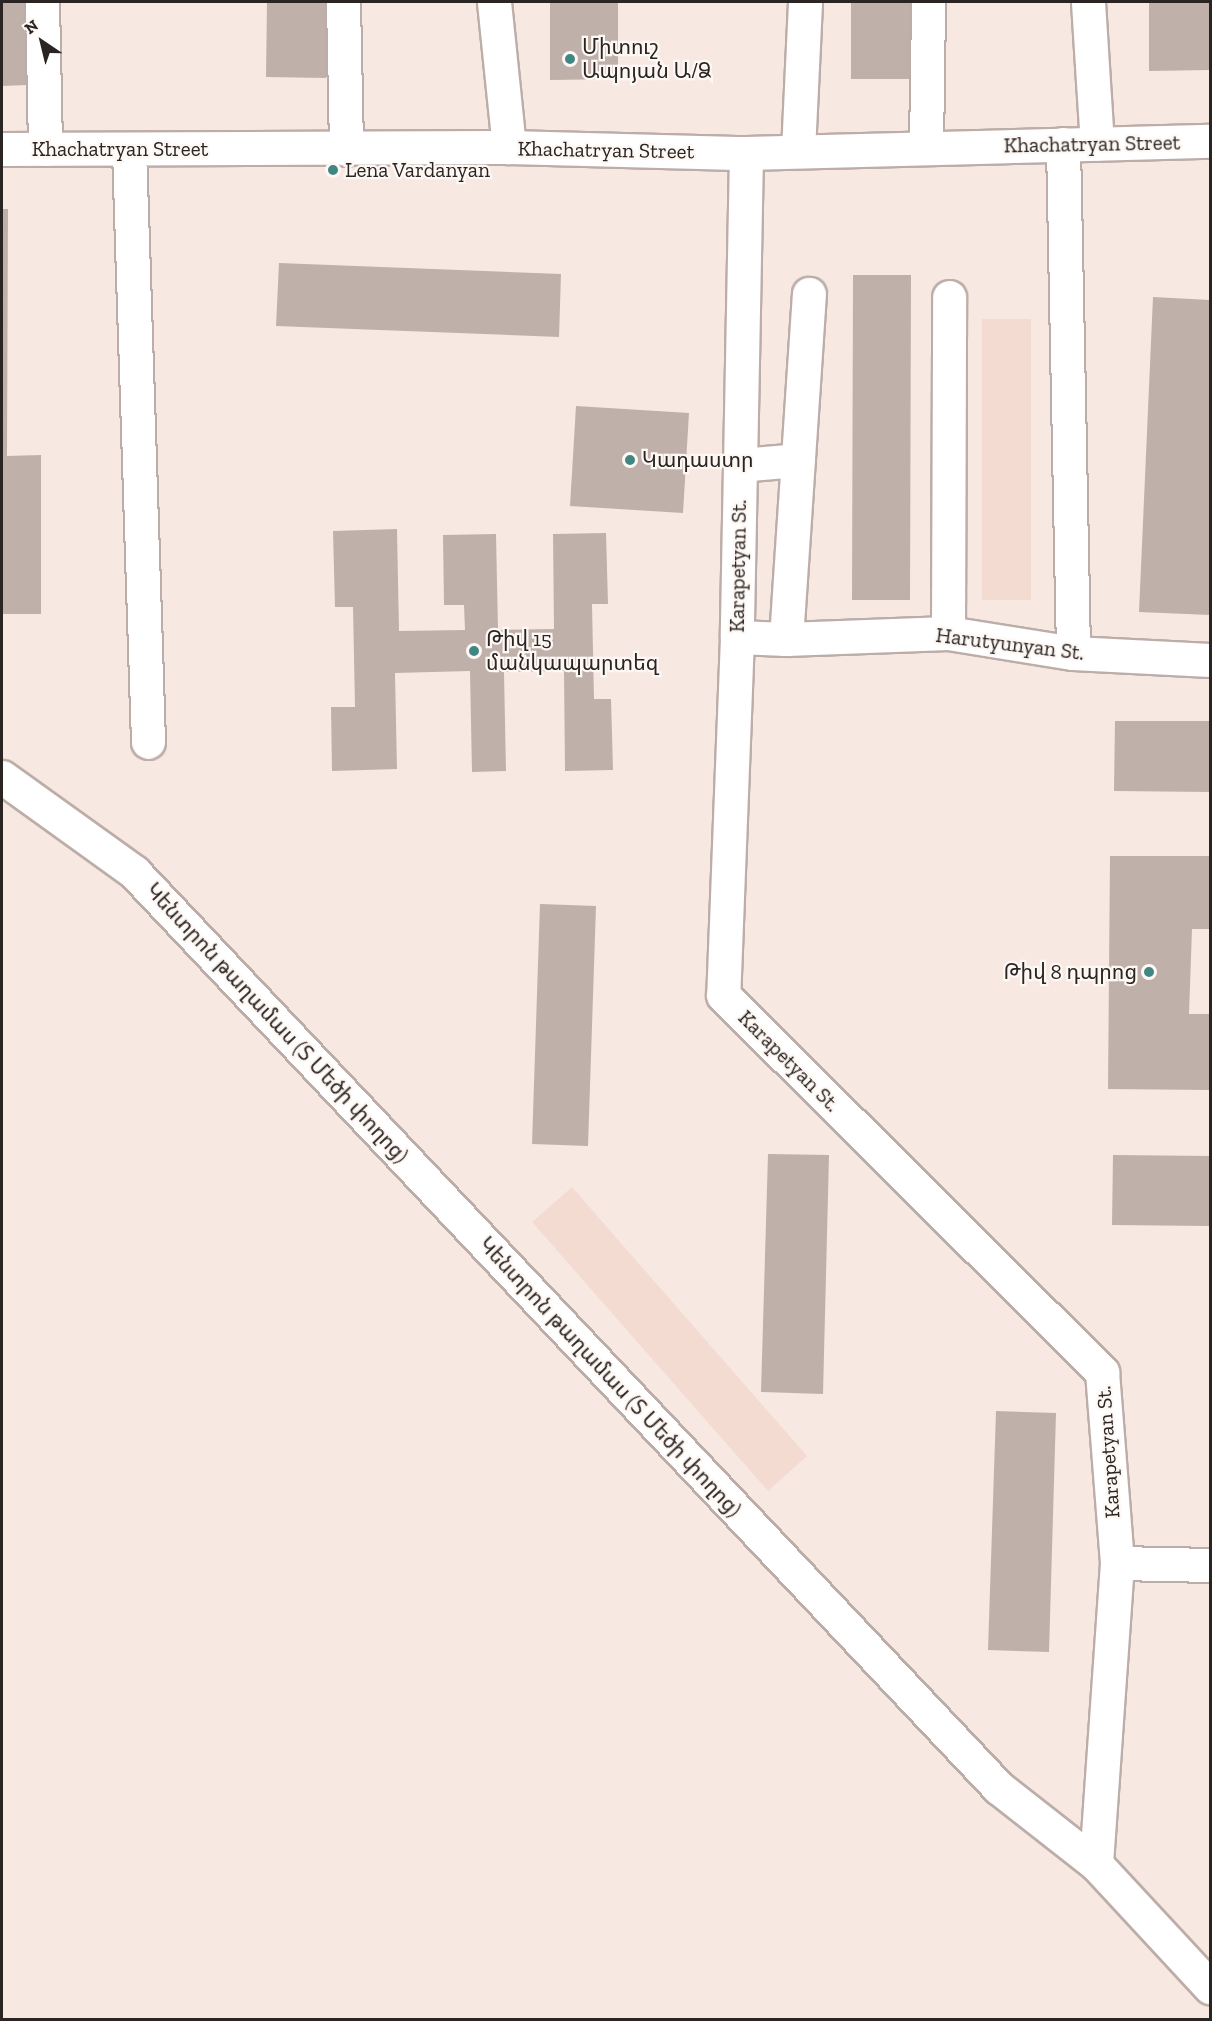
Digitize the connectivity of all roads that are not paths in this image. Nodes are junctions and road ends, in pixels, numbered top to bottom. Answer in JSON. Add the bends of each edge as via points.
{"nodes":[{"id":1,"x":42,"y":2,"type":"edge"},
{"id":2,"x":343,"y":2,"type":"edge"},
{"id":3,"x":494,"y":2,"type":"edge"},
{"id":4,"x":805,"y":2,"type":"edge"},
{"id":5,"x":928,"y":2,"type":"edge"},
{"id":6,"x":1088,"y":2,"type":"edge"},
{"id":7,"x":1210,"y":141,"type":"edge"},
{"id":8,"x":1063,"y":144,"type":"junction"},
{"id":9,"x":1097,"y":144,"type":"junction"},
{"id":10,"x":509,"y":147,"type":"junction"},
{"id":11,"x":346,"y":148,"type":"junction"},
{"id":12,"x":926,"y":148,"type":"junction"},
{"id":13,"x":2,"y":149,"type":"edge"},
{"id":14,"x":45,"y":149,"type":"junction"},
{"id":15,"x":129,"y":150,"type":"junction"},
{"id":16,"x":798,"y":152,"type":"junction"},
{"id":17,"x":746,"y":153,"type":"junction"},
{"id":18,"x":809,"y":294,"type":"dead end"},
{"id":19,"x":950,"y":297,"type":"dead end"},
{"id":20,"x":798,"y":460,"type":"junction"},
{"id":21,"x":740,"y":465,"type":"junction"},
{"id":22,"x":948,"y":633,"type":"junction"},
{"id":23,"x":737,"y":637,"type":"junction"},
{"id":24,"x":786,"y":639,"type":"junction"},
{"id":25,"x":1073,"y":653,"type":"junction"},
{"id":26,"x":1210,"y":660,"type":"edge"},
{"id":27,"x":148,"y":742,"type":"dead end"},
{"id":28,"x":2,"y":777,"type":"edge"},
{"id":29,"x":1117,"y":1563,"type":"junction"},
{"id":30,"x":1210,"y":1565,"type":"edge"},
{"id":31,"x":1096,"y":1864,"type":"junction"},
{"id":32,"x":1210,"y":1987,"type":"edge"}],
"edges":[{"from":1,"to":14,"type":"street"},
{"from":2,"to":11,"type":"street"},
{"from":3,"to":10,"type":"street"},
{"from":4,"to":16,"type":"street"},
{"from":5,"to":12,"type":"street"},
{"from":6,"to":9,"type":"street"},
{"from":7,"to":9,"type":"street","name":"Khachatryan Street"},
{"from":8,"to":9,"type":"street","name":"Khachatryan Street"},
{"from":8,"to":12,"type":"street","name":"Khachatryan Street"},
{"from":8,"to":25,"type":"street"},
{"from":10,"to":11,"type":"street","name":"Khachatryan Street"},
{"from":10,"to":17,"type":"street","name":"Khachatryan Street"},
{"from":11,"to":15,"type":"street","name":"Khachatryan Street"},
{"from":12,"to":16,"type":"street","name":"Khachatryan Street"},
{"from":13,"to":14,"type":"street","name":"Khachatryan Street"},
{"from":14,"to":15,"type":"street","name":"Khachatryan Street"},
{"from":15,"to":27,"type":"street"},
{"from":16,"to":17,"type":"street","name":"Khachatryan Street"},
{"from":17,"to":21,"type":"street","name":"Karapetyan St."},
{"from":18,"to":20,"type":"street"},
{"from":19,"to":22,"type":"street"},
{"from":20,"to":21,"type":"street"},
{"from":20,"to":24,"type":"street"},
{"from":21,"to":23,"type":"street","name":"Karapetyan St."},
{"from":22,"to":24,"type":"street","name":"Harutyunyan St."},
{"from":22,"to":25,"type":"street","name":"Harutyunyan St."},
{"from":23,"to":24,"type":"street","name":"Harutyunyan St."},
{"from":23,"to":29,"type":"street","name":"Karapetyan St.","via":[[723,995],[1102,1372]]},
{"from":25,"to":26,"type":"street","name":"Harutyunyan St."},
{"from":28,"to":31,"type":"street","name":"Կենտրոն թաղամաս (Տ Մեծի փողոց)","via":[[134,872],[999,1788]]},
{"from":29,"to":30,"type":"street"},
{"from":29,"to":31,"type":"street","name":"Karapetyan St."},
{"from":31,"to":32,"type":"street","name":"Կենտրոն թաղամաս (Տ Մեծի փողոց)"}]}
